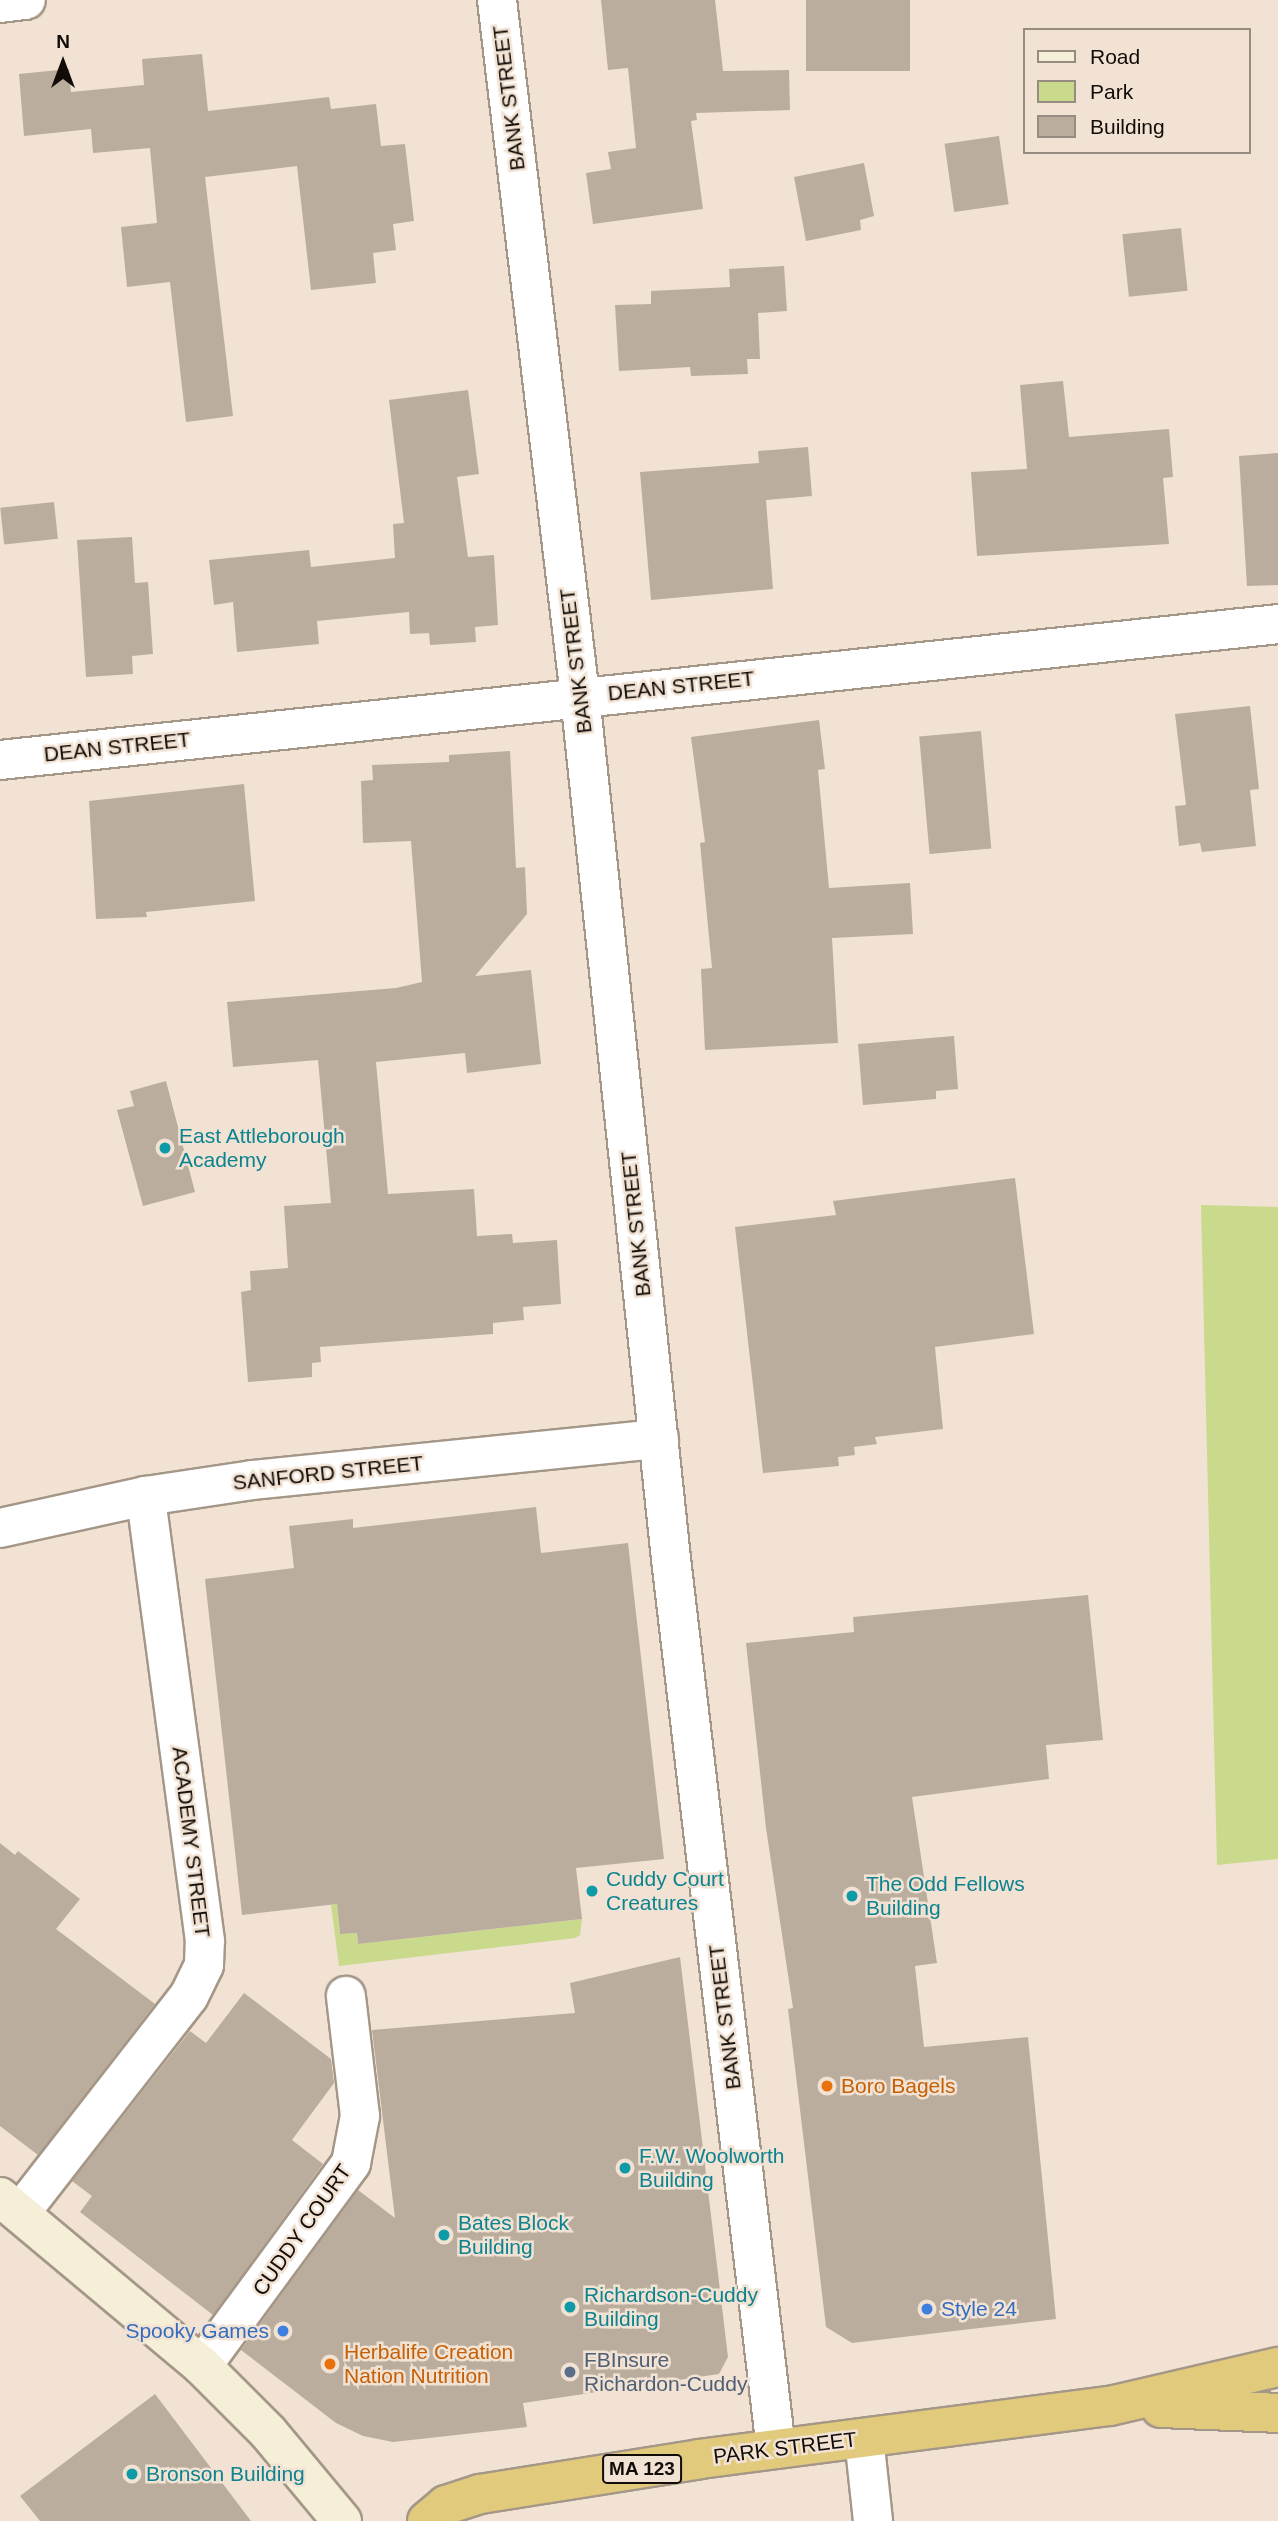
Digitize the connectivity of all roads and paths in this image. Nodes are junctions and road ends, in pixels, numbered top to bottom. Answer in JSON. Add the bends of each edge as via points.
{"nodes":[{"id":1,"x":26,"y":0,"type":"edge"},
{"id":2,"x":497,"y":0,"type":"edge"},
{"id":3,"x":0,"y":3,"type":"edge"},
{"id":4,"x":1278,"y":624,"type":"edge"},
{"id":5,"x":580,"y":696,"type":"junction"},
{"id":6,"x":0,"y":760,"type":"edge"},
{"id":7,"x":659,"y":1440,"type":"junction"},
{"id":8,"x":146,"y":1496,"type":"junction"},
{"id":9,"x":0,"y":1528,"type":"edge"},
{"id":10,"x":346,"y":1996,"type":"dead end"},
{"id":11,"x":10,"y":2205,"type":"edge"},
{"id":12,"x":202,"y":2367,"type":"junction"},
{"id":13,"x":1278,"y":2367,"type":"edge"},
{"id":14,"x":1110,"y":2406,"type":"junction"},
{"id":15,"x":1278,"y":2413,"type":"edge"},
{"id":16,"x":864,"y":2438,"type":"junction"},
{"id":17,"x":776,"y":2449,"type":"junction"},
{"id":18,"x":342,"y":2521,"type":"edge"},
{"id":19,"x":427,"y":2521,"type":"edge"},
{"id":20,"x":873,"y":2521,"type":"edge"}],
"edges":[{"from":1,"to":3,"type":"street"},
{"from":2,"to":5,"type":"street","name":"BANK STREET"},
{"from":4,"to":5,"type":"street","name":"DEAN STREET"},
{"from":5,"to":6,"type":"street","name":"DEAN STREET"},
{"from":5,"to":7,"type":"street","name":"BANK STREET"},
{"from":7,"to":8,"type":"street","name":"SANFORD STREET","via":[[373,1466]]},
{"from":7,"to":17,"type":"street","name":"BANK STREET"},
{"from":8,"to":9,"type":"street","name":"SANFORD STREET"},
{"from":8,"to":11,"type":"street","name":"ACADEMY STREET","via":[[205,1941],[204,1965],[189,1996]]},
{"from":10,"to":12,"type":"street","name":"CUDDY COURT","via":[[360,2116],[351,2163]]},
{"from":11,"to":12,"type":"main road"},
{"from":12,"to":18,"type":"main road","via":[[268,2432]]},
{"from":13,"to":14,"type":"highway","name":"PARK STREET","number":"MA 123"},
{"from":14,"to":15,"type":"highway","name":"PARK STREET","number":"MA 123"},
{"from":14,"to":16,"type":"highway","name":"PARK STREET","number":"MA 123"},
{"from":16,"to":17,"type":"highway","name":"PARK STREET","number":"MA 123"},
{"from":16,"to":20,"type":"street"},
{"from":17,"to":19,"type":"highway","name":"PARK STREET","number":"MA 123","via":[[468,2497],[446,2505]]}]}
